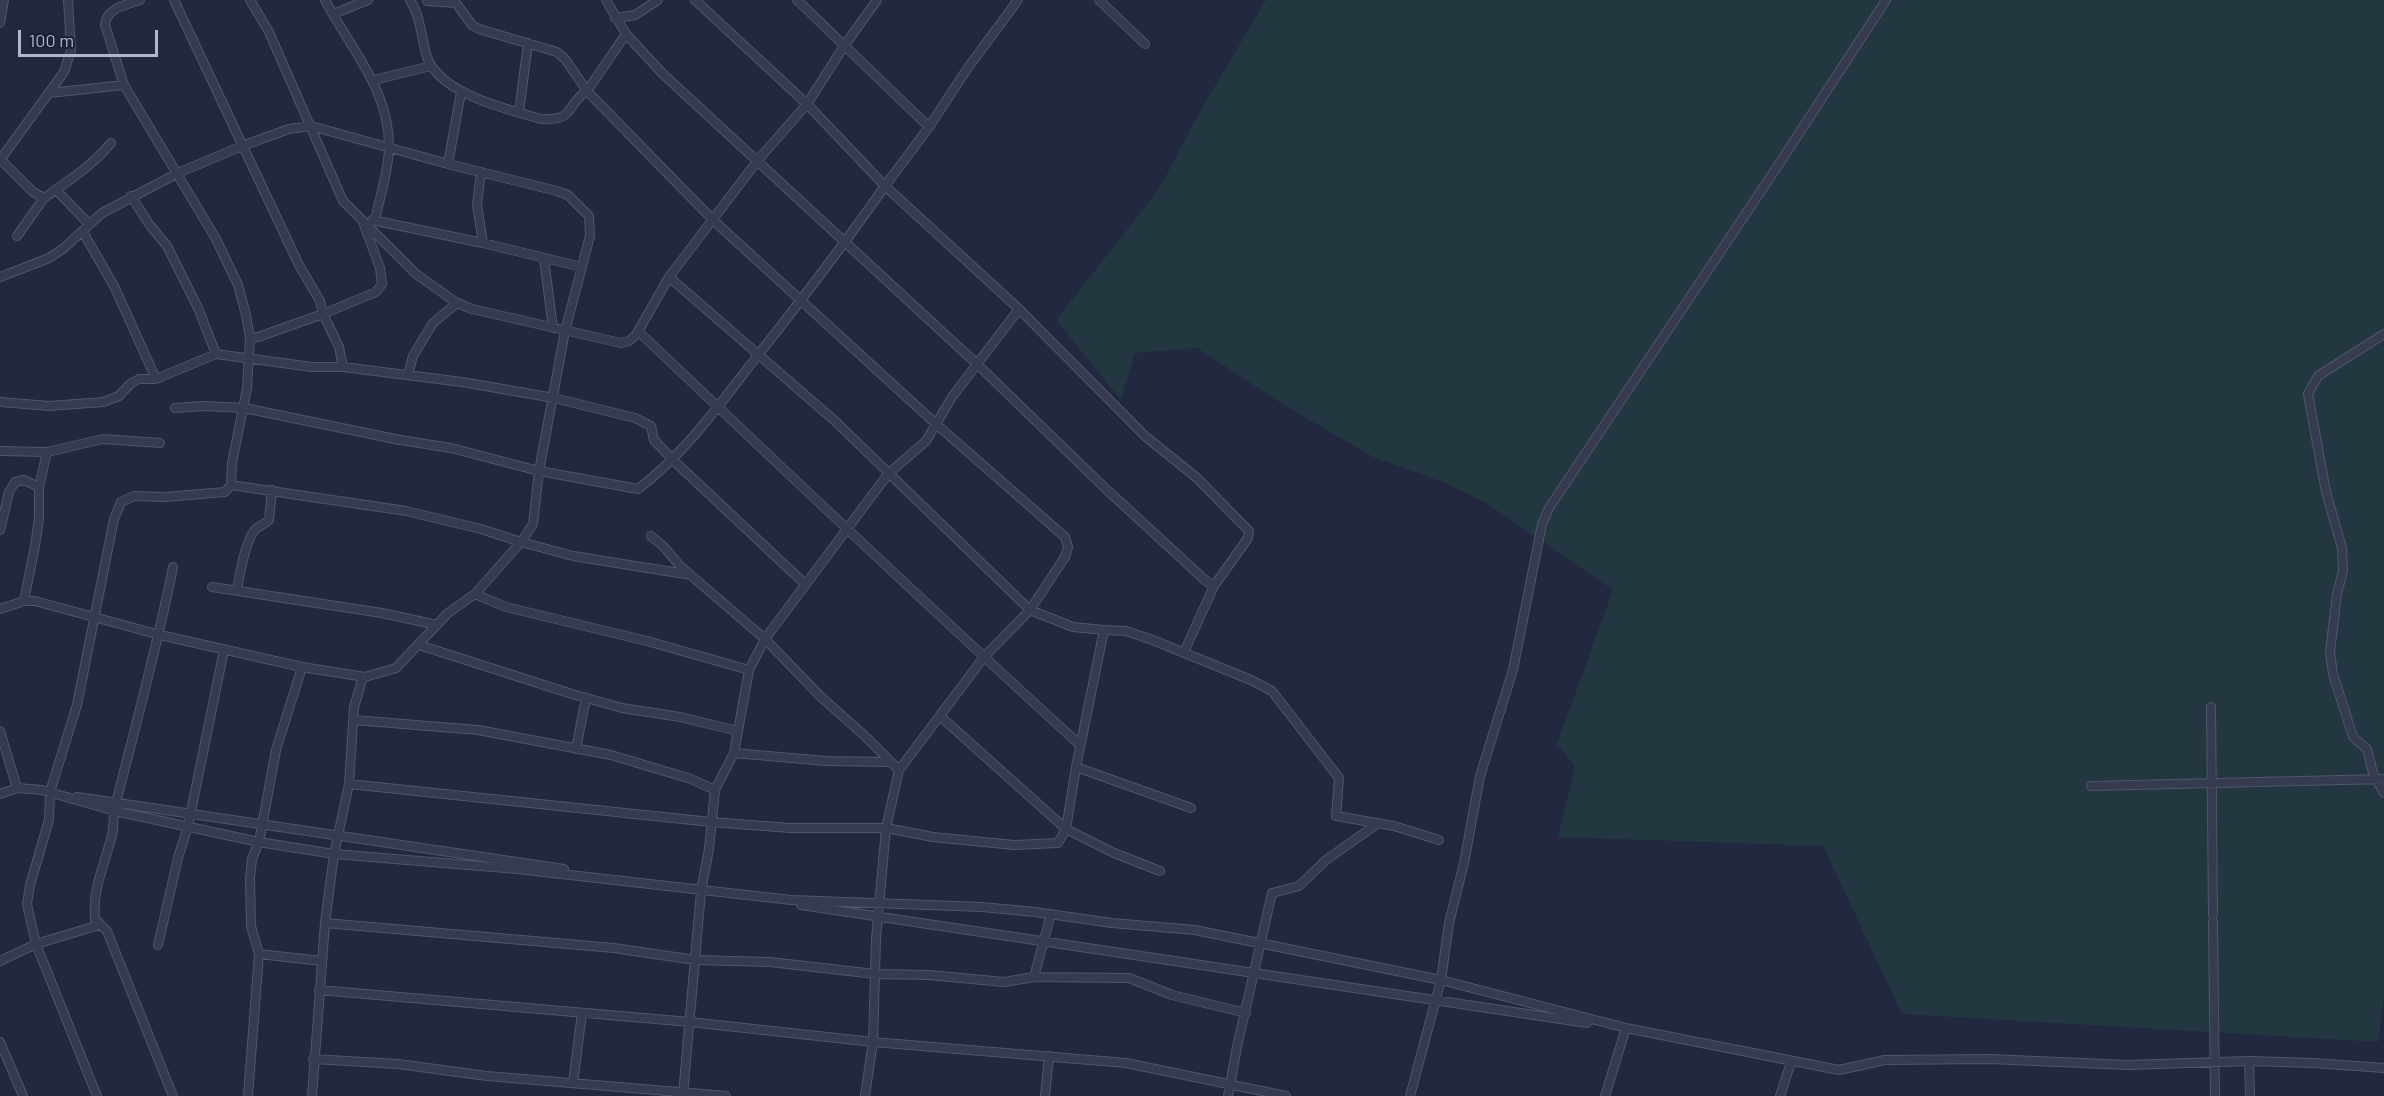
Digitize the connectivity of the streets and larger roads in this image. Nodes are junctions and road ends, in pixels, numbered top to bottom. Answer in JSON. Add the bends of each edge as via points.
{"nodes":[{"id":1,"x":4,"y":0,"type":"edge"},
{"id":2,"x":68,"y":0,"type":"edge"},
{"id":3,"x":140,"y":0,"type":"edge"},
{"id":4,"x":174,"y":0,"type":"edge"},
{"id":5,"x":250,"y":0,"type":"edge"},
{"id":6,"x":326,"y":0,"type":"edge"},
{"id":7,"x":368,"y":0,"type":"edge"},
{"id":8,"x":410,"y":0,"type":"edge"},
{"id":9,"x":427,"y":0,"type":"edge"},
{"id":10,"x":606,"y":0,"type":"edge"},
{"id":11,"x":658,"y":0,"type":"edge"},
{"id":12,"x":695,"y":0,"type":"edge"},
{"id":13,"x":797,"y":0,"type":"edge"},
{"id":14,"x":877,"y":0,"type":"edge"},
{"id":15,"x":1018,"y":0,"type":"edge"},
{"id":16,"x":1099,"y":0,"type":"edge"},
{"id":17,"x":1886,"y":0,"type":"edge"},
{"id":18,"x":415,"y":8,"type":"junction"},
{"id":19,"x":333,"y":14,"type":"junction"},
{"id":20,"x":615,"y":18,"type":"junction"},
{"id":21,"x":0,"y":23,"type":"edge"},
{"id":22,"x":626,"y":34,"type":"junction"},
{"id":23,"x":528,"y":42,"type":"junction"},
{"id":24,"x":1145,"y":44,"type":"dead end"},
{"id":25,"x":844,"y":46,"type":"junction"},
{"id":26,"x":431,"y":66,"type":"junction"},
{"id":27,"x":374,"y":80,"type":"junction"},
{"id":28,"x":124,"y":85,"type":"junction"},
{"id":29,"x":587,"y":91,"type":"junction"},
{"id":30,"x":461,"y":92,"type":"junction"},
{"id":31,"x":49,"y":93,"type":"junction"},
{"id":32,"x":807,"y":104,"type":"junction"},
{"id":33,"x":519,"y":112,"type":"junction"},
{"id":34,"x":311,"y":126,"type":"junction"},
{"id":35,"x":929,"y":127,"type":"junction"},
{"id":36,"x":111,"y":143,"type":"dead end"},
{"id":37,"x":242,"y":146,"type":"junction"},
{"id":38,"x":389,"y":148,"type":"junction"},
{"id":39,"x":0,"y":160,"type":"edge"},
{"id":40,"x":759,"y":160,"type":"junction"},
{"id":41,"x":448,"y":164,"type":"junction"},
{"id":42,"x":481,"y":172,"type":"junction"},
{"id":43,"x":178,"y":173,"type":"junction"},
{"id":44,"x":885,"y":186,"type":"junction"},
{"id":45,"x":56,"y":190,"type":"junction"},
{"id":46,"x":131,"y":196,"type":"junction"},
{"id":47,"x":44,"y":198,"type":"junction"},
{"id":48,"x":362,"y":218,"type":"junction"},
{"id":49,"x":713,"y":220,"type":"junction"},
{"id":50,"x":375,"y":221,"type":"junction"},
{"id":51,"x":89,"y":224,"type":"junction"},
{"id":52,"x":83,"y":232,"type":"junction"},
{"id":53,"x":17,"y":236,"type":"dead end"},
{"id":54,"x":483,"y":243,"type":"junction"},
{"id":55,"x":845,"y":244,"type":"junction"},
{"id":56,"x":544,"y":259,"type":"junction"},
{"id":57,"x":582,"y":267,"type":"junction"},
{"id":58,"x":0,"y":277,"type":"edge"},
{"id":59,"x":669,"y":277,"type":"junction"},
{"id":60,"x":800,"y":300,"type":"junction"},
{"id":61,"x":457,"y":303,"type":"junction"},
{"id":62,"x":1019,"y":309,"type":"junction"},
{"id":63,"x":323,"y":314,"type":"junction"},
{"id":64,"x":553,"y":328,"type":"junction"},
{"id":65,"x":565,"y":331,"type":"junction"},
{"id":66,"x":639,"y":331,"type":"junction"},
{"id":67,"x":2384,"y":334,"type":"edge"},
{"id":68,"x":250,"y":338,"type":"junction"},
{"id":69,"x":216,"y":354,"type":"junction"},
{"id":70,"x":759,"y":354,"type":"junction"},
{"id":71,"x":248,"y":357,"type":"junction"},
{"id":72,"x":978,"y":365,"type":"junction"},
{"id":73,"x":344,"y":367,"type":"junction"},
{"id":74,"x":408,"y":375,"type":"junction"},
{"id":75,"x":156,"y":379,"type":"junction"},
{"id":76,"x":554,"y":398,"type":"junction"},
{"id":77,"x":0,"y":402,"type":"edge"},
{"id":78,"x":718,"y":407,"type":"junction"},
{"id":79,"x":175,"y":408,"type":"dead end"},
{"id":80,"x":244,"y":408,"type":"junction"},
{"id":81,"x":936,"y":424,"type":"junction"},
{"id":82,"x":160,"y":443,"type":"dead end"},
{"id":83,"x":0,"y":451,"type":"edge"},
{"id":84,"x":47,"y":453,"type":"junction"},
{"id":85,"x":673,"y":460,"type":"junction"},
{"id":86,"x":539,"y":471,"type":"junction"},
{"id":87,"x":888,"y":474,"type":"junction"},
{"id":88,"x":231,"y":485,"type":"junction"},
{"id":89,"x":39,"y":487,"type":"junction"},
{"id":90,"x":272,"y":490,"type":"junction"},
{"id":91,"x":849,"y":529,"type":"junction"},
{"id":92,"x":0,"y":530,"type":"edge"},
{"id":93,"x":651,"y":536,"type":"dead end"},
{"id":94,"x":521,"y":542,"type":"junction"},
{"id":95,"x":173,"y":567,"type":"dead end"},
{"id":96,"x":691,"y":574,"type":"junction"},
{"id":97,"x":805,"y":584,"type":"junction"},
{"id":98,"x":1214,"y":586,"type":"junction"},
{"id":99,"x":212,"y":587,"type":"dead end"},
{"id":100,"x":237,"y":591,"type":"junction"},
{"id":101,"x":475,"y":594,"type":"junction"},
{"id":102,"x":24,"y":601,"type":"junction"},
{"id":103,"x":0,"y":609,"type":"edge"},
{"id":104,"x":1030,"y":610,"type":"junction"},
{"id":105,"x":93,"y":616,"type":"junction"},
{"id":106,"x":437,"y":626,"type":"junction"},
{"id":107,"x":1104,"y":630,"type":"junction"},
{"id":108,"x":160,"y":634,"type":"junction"},
{"id":109,"x":765,"y":639,"type":"junction"},
{"id":110,"x":419,"y":645,"type":"junction"},
{"id":111,"x":224,"y":650,"type":"junction"},
{"id":112,"x":1184,"y":652,"type":"junction"},
{"id":113,"x":984,"y":657,"type":"junction"},
{"id":114,"x":303,"y":667,"type":"junction"},
{"id":115,"x":749,"y":670,"type":"junction"},
{"id":116,"x":363,"y":677,"type":"junction"},
{"id":117,"x":586,"y":698,"type":"junction"},
{"id":118,"x":2211,"y":707,"type":"dead end"},
{"id":119,"x":940,"y":716,"type":"junction"},
{"id":120,"x":354,"y":720,"type":"junction"},
{"id":121,"x":0,"y":731,"type":"edge"},
{"id":122,"x":738,"y":731,"type":"junction"},
{"id":123,"x":1080,"y":745,"type":"junction"},
{"id":124,"x":576,"y":749,"type":"junction"},
{"id":125,"x":734,"y":753,"type":"junction"},
{"id":126,"x":890,"y":762,"type":"junction"},
{"id":127,"x":1076,"y":766,"type":"junction"},
{"id":128,"x":899,"y":770,"type":"junction"},
{"id":129,"x":2380,"y":779,"type":"edge"},
{"id":130,"x":2212,"y":783,"type":"junction"},
{"id":131,"x":349,"y":784,"type":"junction"},
{"id":132,"x":2091,"y":786,"type":"dead end"},
{"id":133,"x":17,"y":788,"type":"junction"},
{"id":134,"x":715,"y":790,"type":"junction"},
{"id":135,"x":50,"y":792,"type":"junction"},
{"id":136,"x":2384,"y":793,"type":"edge"},
{"id":137,"x":0,"y":794,"type":"edge"},
{"id":138,"x":1191,"y":808,"type":"dead end"},
{"id":139,"x":115,"y":811,"type":"junction"},
{"id":140,"x":711,"y":822,"type":"junction"},
{"id":141,"x":1377,"y":824,"type":"junction"},
{"id":142,"x":188,"y":826,"type":"junction"},
{"id":143,"x":886,"y":828,"type":"junction"},
{"id":144,"x":1066,"y":829,"type":"junction"},
{"id":145,"x":1439,"y":840,"type":"dead end"},
{"id":146,"x":259,"y":842,"type":"junction"},
{"id":147,"x":334,"y":854,"type":"junction"},
{"id":148,"x":1160,"y":872,"type":"dead end"},
{"id":149,"x":701,"y":891,"type":"junction"},
{"id":150,"x":881,"y":904,"type":"junction"},
{"id":151,"x":1051,"y":914,"type":"junction"},
{"id":152,"x":325,"y":923,"type":"junction"},
{"id":153,"x":99,"y":925,"type":"junction"},
{"id":154,"x":1260,"y":942,"type":"junction"},
{"id":155,"x":36,"y":944,"type":"junction"},
{"id":156,"x":158,"y":945,"type":"dead end"},
{"id":157,"x":259,"y":954,"type":"junction"},
{"id":158,"x":695,"y":960,"type":"junction"},
{"id":159,"x":322,"y":961,"type":"junction"},
{"id":160,"x":0,"y":962,"type":"edge"},
{"id":161,"x":875,"y":974,"type":"junction"},
{"id":162,"x":1034,"y":977,"type":"junction"},
{"id":163,"x":1441,"y":980,"type":"junction"},
{"id":164,"x":320,"y":990,"type":"junction"},
{"id":165,"x":582,"y":1013,"type":"junction"},
{"id":166,"x":1246,"y":1013,"type":"junction"},
{"id":167,"x":690,"y":1022,"type":"junction"},
{"id":168,"x":1626,"y":1028,"type":"junction"},
{"id":169,"x":0,"y":1042,"type":"edge"},
{"id":170,"x":873,"y":1042,"type":"junction"},
{"id":171,"x":1049,"y":1056,"type":"junction"},
{"id":172,"x":313,"y":1059,"type":"junction"},
{"id":173,"x":2249,"y":1061,"type":"junction"},
{"id":174,"x":1791,"y":1062,"type":"junction"},
{"id":175,"x":2215,"y":1063,"type":"junction"},
{"id":176,"x":2384,"y":1068,"type":"edge"},
{"id":177,"x":573,"y":1083,"type":"junction"},
{"id":178,"x":1231,"y":1085,"type":"junction"},
{"id":179,"x":683,"y":1094,"type":"edge"},
{"id":180,"x":23,"y":1096,"type":"edge"},
{"id":181,"x":97,"y":1096,"type":"edge"},
{"id":182,"x":173,"y":1096,"type":"edge"},
{"id":183,"x":248,"y":1096,"type":"edge"},
{"id":184,"x":312,"y":1096,"type":"edge"},
{"id":185,"x":726,"y":1096,"type":"edge"},
{"id":186,"x":865,"y":1096,"type":"edge"},
{"id":187,"x":1045,"y":1096,"type":"edge"},
{"id":188,"x":1228,"y":1096,"type":"edge"},
{"id":189,"x":1286,"y":1096,"type":"edge"},
{"id":190,"x":1410,"y":1096,"type":"edge"},
{"id":191,"x":1605,"y":1096,"type":"edge"},
{"id":192,"x":1780,"y":1096,"type":"edge"},
{"id":193,"x":2215,"y":1096,"type":"edge"},
{"id":194,"x":2250,"y":1096,"type":"edge"}],
"edges":[{"from":1,"to":21,"type":"street"},
{"from":2,"to":31,"type":"street","via":[[71,50],[64,72]]},
{"from":3,"to":28,"type":"street","via":[[107,15],[105,25]]},
{"from":4,"to":37,"type":"street"},
{"from":5,"to":34,"type":"street","via":[[269,32]]},
{"from":6,"to":19,"type":"street"},
{"from":7,"to":19,"type":"street"},
{"from":8,"to":18,"type":"street"},
{"from":9,"to":18,"type":"street"},
{"from":9,"to":23,"type":"street","via":[[456,3],[479,30]]},
{"from":10,"to":20,"type":"street"},
{"from":11,"to":20,"type":"street","via":[[635,15]]},
{"from":12,"to":32,"type":"street"},
{"from":13,"to":25,"type":"street"},
{"from":14,"to":25,"type":"street"},
{"from":15,"to":35,"type":"street"},
{"from":16,"to":24,"type":"street"},
{"from":17,"to":163,"type":"street","via":[[1549,508],[1542,524],[1514,670],[1480,776]]},
{"from":18,"to":26,"type":"street"},
{"from":19,"to":27,"type":"street"},
{"from":20,"to":22,"type":"street"},
{"from":22,"to":29,"type":"street"},
{"from":22,"to":40,"type":"street","via":[[663,74]]},
{"from":23,"to":29,"type":"street","via":[[557,52]]},
{"from":23,"to":33,"type":"street"},
{"from":25,"to":32,"type":"street"},
{"from":25,"to":35,"type":"street"},
{"from":26,"to":27,"type":"street"},
{"from":26,"to":30,"type":"street"},
{"from":27,"to":38,"type":"street","via":[[384,111]]},
{"from":28,"to":31,"type":"street"},
{"from":28,"to":43,"type":"street"},
{"from":29,"to":33,"type":"street","via":[[568,114],[555,120]]},
{"from":29,"to":49,"type":"street"},
{"from":30,"to":33,"type":"street"},
{"from":30,"to":41,"type":"street"},
{"from":31,"to":39,"type":"street"},
{"from":32,"to":40,"type":"street"},
{"from":32,"to":44,"type":"street"},
{"from":34,"to":37,"type":"street","via":[[289,129]]},
{"from":34,"to":38,"type":"street"},
{"from":34,"to":48,"type":"street","via":[[343,201]]},
{"from":35,"to":44,"type":"street"},
{"from":36,"to":45,"type":"street"},
{"from":37,"to":43,"type":"street"},
{"from":37,"to":63,"type":"street"},
{"from":38,"to":41,"type":"street"},
{"from":38,"to":50,"type":"street"},
{"from":39,"to":47,"type":"street"},
{"from":40,"to":49,"type":"street"},
{"from":40,"to":55,"type":"street"},
{"from":41,"to":42,"type":"street"},
{"from":42,"to":54,"type":"street","via":[[477,205]]},
{"from":42,"to":57,"type":"street","via":[[557,191],[579,205],[590,223]]},
{"from":43,"to":46,"type":"street"},
{"from":43,"to":68,"type":"street","via":[[238,285]]},
{"from":44,"to":55,"type":"street"},
{"from":44,"to":62,"type":"street"},
{"from":45,"to":47,"type":"street"},
{"from":45,"to":51,"type":"street"},
{"from":46,"to":51,"type":"street"},
{"from":46,"to":69,"type":"street","via":[[167,246]]},
{"from":47,"to":53,"type":"street"},
{"from":48,"to":50,"type":"street"},
{"from":48,"to":61,"type":"street","via":[[416,274]]},
{"from":48,"to":63,"type":"street","via":[[382,284],[376,292]]},
{"from":49,"to":59,"type":"street"},
{"from":49,"to":60,"type":"street"},
{"from":50,"to":54,"type":"street"},
{"from":51,"to":52,"type":"street"},
{"from":52,"to":58,"type":"street","via":[[49,258]]},
{"from":52,"to":75,"type":"street","via":[[115,288]]},
{"from":54,"to":56,"type":"street"},
{"from":55,"to":60,"type":"street"},
{"from":55,"to":72,"type":"street"},
{"from":56,"to":57,"type":"street"},
{"from":56,"to":64,"type":"street"},
{"from":57,"to":65,"type":"street"},
{"from":59,"to":66,"type":"street"},
{"from":59,"to":70,"type":"street"},
{"from":60,"to":70,"type":"street"},
{"from":60,"to":81,"type":"street"},
{"from":61,"to":64,"type":"street","via":[[495,316]]},
{"from":61,"to":74,"type":"street","via":[[433,323],[413,356]]},
{"from":62,"to":72,"type":"street"},
{"from":62,"to":98,"type":"street","via":[[1144,436],[1197,478],[1249,531]]},
{"from":63,"to":68,"type":"street"},
{"from":63,"to":73,"type":"street"},
{"from":64,"to":65,"type":"street"},
{"from":65,"to":66,"type":"street","via":[[621,343]]},
{"from":65,"to":76,"type":"street"},
{"from":66,"to":78,"type":"street"},
{"from":67,"to":129,"type":"street","via":[[2318,376],[2308,394],[2326,492],[2342,548],[2343,571],[2330,652],[2333,674],[2353,737],[2367,749]]},
{"from":68,"to":71,"type":"street"},
{"from":69,"to":71,"type":"street"},
{"from":69,"to":75,"type":"street"},
{"from":70,"to":78,"type":"street"},
{"from":70,"to":87,"type":"street"},
{"from":71,"to":73,"type":"street","via":[[312,368]]},
{"from":71,"to":80,"type":"street"},
{"from":72,"to":81,"type":"street"},
{"from":72,"to":98,"type":"street"},
{"from":73,"to":74,"type":"street"},
{"from":74,"to":76,"type":"street"},
{"from":75,"to":77,"type":"street","via":[[139,379],[119,396],[88,404]]},
{"from":76,"to":85,"type":"street","via":[[635,418],[651,426],[654,440]]},
{"from":76,"to":86,"type":"street"},
{"from":78,"to":85,"type":"street"},
{"from":78,"to":91,"type":"street"},
{"from":79,"to":80,"type":"street"},
{"from":80,"to":86,"type":"street","via":[[452,448]]},
{"from":80,"to":88,"type":"street"},
{"from":81,"to":87,"type":"street","via":[[926,441]]},
{"from":81,"to":104,"type":"street","via":[[1065,537],[1065,557]]},
{"from":82,"to":84,"type":"street","via":[[103,439]]},
{"from":83,"to":84,"type":"street"},
{"from":84,"to":89,"type":"street"},
{"from":85,"to":86,"type":"street","via":[[638,489]]},
{"from":85,"to":97,"type":"street"},
{"from":86,"to":94,"type":"street","via":[[532,524]]},
{"from":87,"to":91,"type":"street"},
{"from":87,"to":104,"type":"street"},
{"from":88,"to":90,"type":"street"},
{"from":88,"to":105,"type":"street","via":[[220,494],[134,496],[121,502]]},
{"from":89,"to":92,"type":"street","via":[[24,480],[15,482]]},
{"from":89,"to":102,"type":"street","via":[[39,518]]},
{"from":90,"to":94,"type":"street","via":[[406,511]]},
{"from":90,"to":100,"type":"street","via":[[268,520],[256,528],[250,539]]},
{"from":91,"to":97,"type":"street"},
{"from":91,"to":113,"type":"street"},
{"from":93,"to":96,"type":"street"},
{"from":94,"to":96,"type":"street","via":[[573,556]]},
{"from":94,"to":101,"type":"street"},
{"from":95,"to":108,"type":"street"},
{"from":96,"to":109,"type":"street"},
{"from":97,"to":109,"type":"street"},
{"from":98,"to":112,"type":"street"},
{"from":99,"to":100,"type":"street"},
{"from":100,"to":106,"type":"street","via":[[382,613]]},
{"from":101,"to":106,"type":"street"},
{"from":101,"to":115,"type":"street","via":[[506,606]]},
{"from":102,"to":103,"type":"street"},
{"from":102,"to":105,"type":"street"},
{"from":104,"to":107,"type":"street","via":[[1073,627]]},
{"from":104,"to":113,"type":"street"},
{"from":105,"to":108,"type":"street"},
{"from":105,"to":135,"type":"street","via":[[77,705]]},
{"from":106,"to":110,"type":"street"},
{"from":107,"to":112,"type":"street","via":[[1126,631]]},
{"from":107,"to":123,"type":"street"},
{"from":108,"to":111,"type":"street"},
{"from":108,"to":139,"type":"street"},
{"from":109,"to":115,"type":"street"},
{"from":109,"to":126,"type":"street"},
{"from":110,"to":116,"type":"street","via":[[396,668]]},
{"from":110,"to":117,"type":"street"},
{"from":111,"to":114,"type":"street"},
{"from":111,"to":142,"type":"street"},
{"from":112,"to":141,"type":"street","via":[[1272,691],[1339,778],[1336,816]]},
{"from":113,"to":119,"type":"street"},
{"from":113,"to":123,"type":"street"},
{"from":114,"to":116,"type":"street"},
{"from":114,"to":146,"type":"street","via":[[276,750]]},
{"from":115,"to":122,"type":"street"},
{"from":116,"to":120,"type":"street"},
{"from":117,"to":122,"type":"street"},
{"from":117,"to":124,"type":"street"},
{"from":118,"to":130,"type":"street"},
{"from":119,"to":128,"type":"street"},
{"from":119,"to":144,"type":"street"},
{"from":120,"to":124,"type":"street","via":[[477,730]]},
{"from":120,"to":131,"type":"street"},
{"from":121,"to":133,"type":"street"},
{"from":122,"to":125,"type":"street"},
{"from":123,"to":127,"type":"street"},
{"from":124,"to":134,"type":"street","via":[[647,764]]},
{"from":125,"to":126,"type":"street"},
{"from":125,"to":134,"type":"street"},
{"from":126,"to":128,"type":"street"},
{"from":127,"to":138,"type":"street"},
{"from":127,"to":144,"type":"street"},
{"from":128,"to":143,"type":"street"},
{"from":129,"to":130,"type":"street"},
{"from":129,"to":136,"type":"street"},
{"from":130,"to":132,"type":"street"},
{"from":130,"to":175,"type":"street"},
{"from":131,"to":140,"type":"street"},
{"from":131,"to":147,"type":"street"},
{"from":133,"to":135,"type":"street"},
{"from":133,"to":137,"type":"street"},
{"from":133,"to":168,"type":"street"},
{"from":134,"to":140,"type":"street"},
{"from":135,"to":139,"type":"street"},
{"from":135,"to":155,"type":"street","via":[[49,820],[27,904]]},
{"from":139,"to":142,"type":"street"},
{"from":139,"to":153,"type":"street","via":[[96,890],[94,908]]},
{"from":140,"to":143,"type":"street","via":[[790,828]]},
{"from":140,"to":149,"type":"street"},
{"from":141,"to":145,"type":"street"},
{"from":141,"to":154,"type":"street","via":[[1326,860],[1299,886],[1272,894]]},
{"from":142,"to":146,"type":"street"},
{"from":142,"to":156,"type":"street"},
{"from":143,"to":144,"type":"street","via":[[933,837],[1037,846],[1058,843]]},
{"from":143,"to":150,"type":"street"},
{"from":144,"to":148,"type":"street"},
{"from":146,"to":147,"type":"street"},
{"from":146,"to":157,"type":"street","via":[[250,878],[251,926]]},
{"from":147,"to":149,"type":"street","via":[[517,869]]},
{"from":147,"to":152,"type":"street"},
{"from":149,"to":150,"type":"street"},
{"from":149,"to":158,"type":"street"},
{"from":150,"to":151,"type":"street"},
{"from":150,"to":161,"type":"street"},
{"from":151,"to":154,"type":"street","via":[[1195,930]]},
{"from":151,"to":162,"type":"street"},
{"from":152,"to":158,"type":"street","via":[[614,948]]},
{"from":152,"to":159,"type":"street"},
{"from":153,"to":155,"type":"street"},
{"from":153,"to":182,"type":"street","via":[[107,931]]},
{"from":154,"to":163,"type":"street"},
{"from":154,"to":166,"type":"street"},
{"from":155,"to":160,"type":"street"},
{"from":155,"to":181,"type":"street"},
{"from":157,"to":159,"type":"street"},
{"from":157,"to":183,"type":"street"},
{"from":158,"to":161,"type":"street","via":[[770,962]]},
{"from":158,"to":167,"type":"street"},
{"from":159,"to":164,"type":"street"},
{"from":161,"to":162,"type":"street","via":[[1004,982]]},
{"from":161,"to":170,"type":"street"},
{"from":162,"to":166,"type":"street","via":[[1129,978],[1172,995]]},
{"from":163,"to":168,"type":"street"},
{"from":163,"to":190,"type":"street"},
{"from":164,"to":165,"type":"street"},
{"from":164,"to":172,"type":"street"},
{"from":165,"to":167,"type":"street"},
{"from":165,"to":177,"type":"street"},
{"from":166,"to":178,"type":"street"},
{"from":167,"to":170,"type":"street"},
{"from":167,"to":179,"type":"street"},
{"from":168,"to":174,"type":"street"},
{"from":168,"to":191,"type":"street"},
{"from":169,"to":180,"type":"street"},
{"from":170,"to":171,"type":"street"},
{"from":170,"to":186,"type":"street"},
{"from":171,"to":178,"type":"street","via":[[1126,1063]]},
{"from":171,"to":187,"type":"street"},
{"from":172,"to":177,"type":"street"},
{"from":172,"to":184,"type":"street"},
{"from":173,"to":175,"type":"street"},
{"from":173,"to":176,"type":"street"},
{"from":173,"to":194,"type":"street"},
{"from":174,"to":175,"type":"street","via":[[1839,1070],[1885,1060]]},
{"from":174,"to":192,"type":"street"},
{"from":175,"to":193,"type":"street"},
{"from":177,"to":179,"type":"street"},
{"from":178,"to":188,"type":"street"},
{"from":178,"to":189,"type":"street"},
{"from":179,"to":185,"type":"street"}]}
